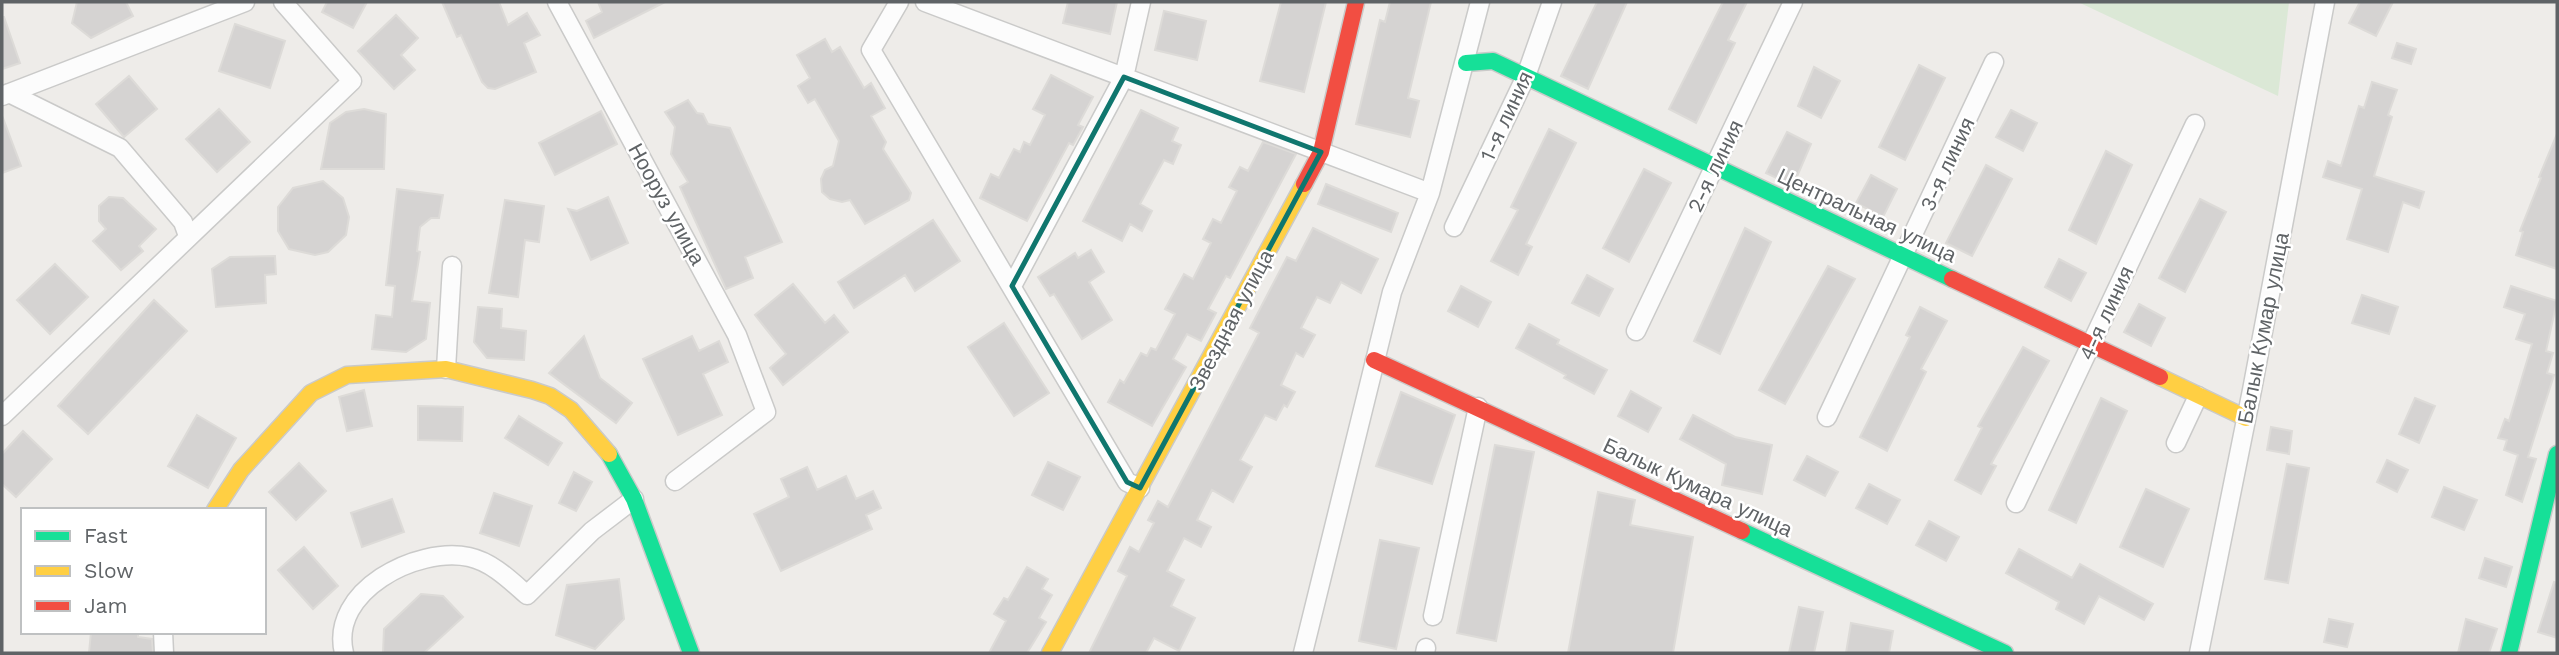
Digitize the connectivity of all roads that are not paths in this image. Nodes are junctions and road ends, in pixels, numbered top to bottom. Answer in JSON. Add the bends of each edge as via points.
{"nodes":[{"id":1,"x":245,"y":2,"type":"edge"},
{"id":2,"x":284,"y":2,"type":"edge"},
{"id":3,"x":557,"y":2,"type":"edge"},
{"id":4,"x":899,"y":2,"type":"edge"},
{"id":5,"x":925,"y":2,"type":"edge"},
{"id":6,"x":1141,"y":2,"type":"edge"},
{"id":7,"x":1356,"y":2,"type":"edge"},
{"id":8,"x":1480,"y":2,"type":"edge"},
{"id":9,"x":1552,"y":2,"type":"edge"},
{"id":10,"x":1793,"y":2,"type":"edge"},
{"id":11,"x":2325,"y":2,"type":"edge"},
{"id":12,"x":1994,"y":62,"type":"dead end"},
{"id":13,"x":1466,"y":63,"type":"junction"},
{"id":14,"x":1526,"y":76,"type":"junction"},
{"id":15,"x":1124,"y":77,"type":"junction"},
{"id":16,"x":6,"y":95,"type":"edge"},
{"id":17,"x":2195,"y":124,"type":"dead end"},
{"id":18,"x":1321,"y":152,"type":"junction"},
{"id":19,"x":1714,"y":167,"type":"junction"},
{"id":20,"x":1430,"y":193,"type":"junction"},
{"id":21,"x":1454,"y":227,"type":"dead end"},
{"id":22,"x":188,"y":236,"type":"junction"},
{"id":23,"x":1904,"y":256,"type":"junction"},
{"id":24,"x":452,"y":266,"type":"dead end"},
{"id":25,"x":1012,"y":286,"type":"junction"},
{"id":26,"x":1636,"y":331,"type":"dead end"},
{"id":27,"x":2091,"y":344,"type":"junction"},
{"id":28,"x":1374,"y":360,"type":"junction"},
{"id":29,"x":446,"y":369,"type":"junction"},
{"id":30,"x":2198,"y":396,"type":"junction"},
{"id":31,"x":1478,"y":407,"type":"junction"},
{"id":32,"x":2,"y":416,"type":"edge"},
{"id":33,"x":1827,"y":417,"type":"dead end"},
{"id":34,"x":2246,"y":418,"type":"junction"},
{"id":35,"x":2176,"y":443,"type":"dead end"},
{"id":36,"x":2557,"y":454,"type":"edge"},
{"id":37,"x":676,"y":481,"type":"dead end"},
{"id":38,"x":1140,"y":488,"type":"junction"},
{"id":39,"x":634,"y":499,"type":"junction"},
{"id":40,"x":2016,"y":503,"type":"dead end"},
{"id":41,"x":216,"y":508,"type":"edge"},
{"id":42,"x":1433,"y":616,"type":"dead end"},
{"id":43,"x":163,"y":634,"type":"edge"},
{"id":44,"x":164,"y":653,"type":"edge"},
{"id":45,"x":344,"y":653,"type":"edge"},
{"id":46,"x":691,"y":653,"type":"edge"},
{"id":47,"x":1051,"y":653,"type":"edge"},
{"id":48,"x":1303,"y":653,"type":"edge"},
{"id":49,"x":2005,"y":653,"type":"edge"},
{"id":50,"x":2199,"y":653,"type":"edge"},
{"id":51,"x":2509,"y":653,"type":"edge"}],
"edges":[{"from":1,"to":16,"type":"street"},
{"from":2,"to":22,"type":"street","via":[[352,80]]},
{"from":3,"to":37,"type":"street","name":"Нооруз улица","via":[[737,335],[765,412]]},
{"from":4,"to":25,"type":"street","via":[[871,50]]},
{"from":5,"to":15,"type":"street"},
{"from":6,"to":15,"type":"street"},
{"from":7,"to":18,"type":"street","name":"Звездная улица"},
{"from":8,"to":13,"type":"street"},
{"from":9,"to":14,"type":"street","name":"1-я линия"},
{"from":10,"to":19,"type":"street","name":"2-я линия"},
{"from":11,"to":34,"type":"street","name":"Балык Кумар улица"},
{"from":12,"to":23,"type":"street","name":"3-я линия"},
{"from":13,"to":14,"type":"street","name":"Центральная улица","via":[[1493,61]]},
{"from":13,"to":20,"type":"street"},
{"from":14,"to":19,"type":"street","name":"Центральная улица"},
{"from":14,"to":21,"type":"street","name":"1-я линия"},
{"from":15,"to":18,"type":"street"},
{"from":15,"to":25,"type":"street"},
{"from":16,"to":22,"type":"street","via":[[120,148],[183,222]]},
{"from":17,"to":27,"type":"street","name":"4-я линия"},
{"from":18,"to":20,"type":"street"},
{"from":18,"to":38,"type":"street","name":"Звездная улица"},
{"from":19,"to":23,"type":"street","name":"Центральная улица"},
{"from":19,"to":26,"type":"street","name":"2-я линия"},
{"from":20,"to":28,"type":"street","via":[[1392,292]]},
{"from":22,"to":32,"type":"street"},
{"from":23,"to":27,"type":"street","name":"Центральная улица"},
{"from":23,"to":33,"type":"street","name":"3-я линия"},
{"from":24,"to":29,"type":"street"},
{"from":25,"to":38,"type":"street","via":[[1127,482]]},
{"from":27,"to":30,"type":"street","name":"Центральная улица"},
{"from":27,"to":40,"type":"street","name":"4-я линия"},
{"from":28,"to":31,"type":"street","name":"Балык Кумара улица"},
{"from":28,"to":48,"type":"street"},
{"from":29,"to":39,"type":"street","via":[[550,396],[571,410],[597,438]]},
{"from":29,"to":41,"type":"street","via":[[347,375],[311,393],[241,470]]},
{"from":30,"to":34,"type":"street","name":"Центральная улица"},
{"from":30,"to":35,"type":"street"},
{"from":31,"to":42,"type":"street"},
{"from":31,"to":49,"type":"street","name":"Балык Кумара улица"},
{"from":34,"to":50,"type":"street","name":"Балык Кумар улица"},
{"from":36,"to":51,"type":"street"},
{"from":38,"to":47,"type":"street","name":"Звездная улица"},
{"from":39,"to":45,"type":"street","via":[[593,531],[527,595],[499,571],[472,558],[444,554],[394,572],[369,587],[353,605],[344,621]]},
{"from":39,"to":46,"type":"street"},
{"from":43,"to":44,"type":"street"}]}
